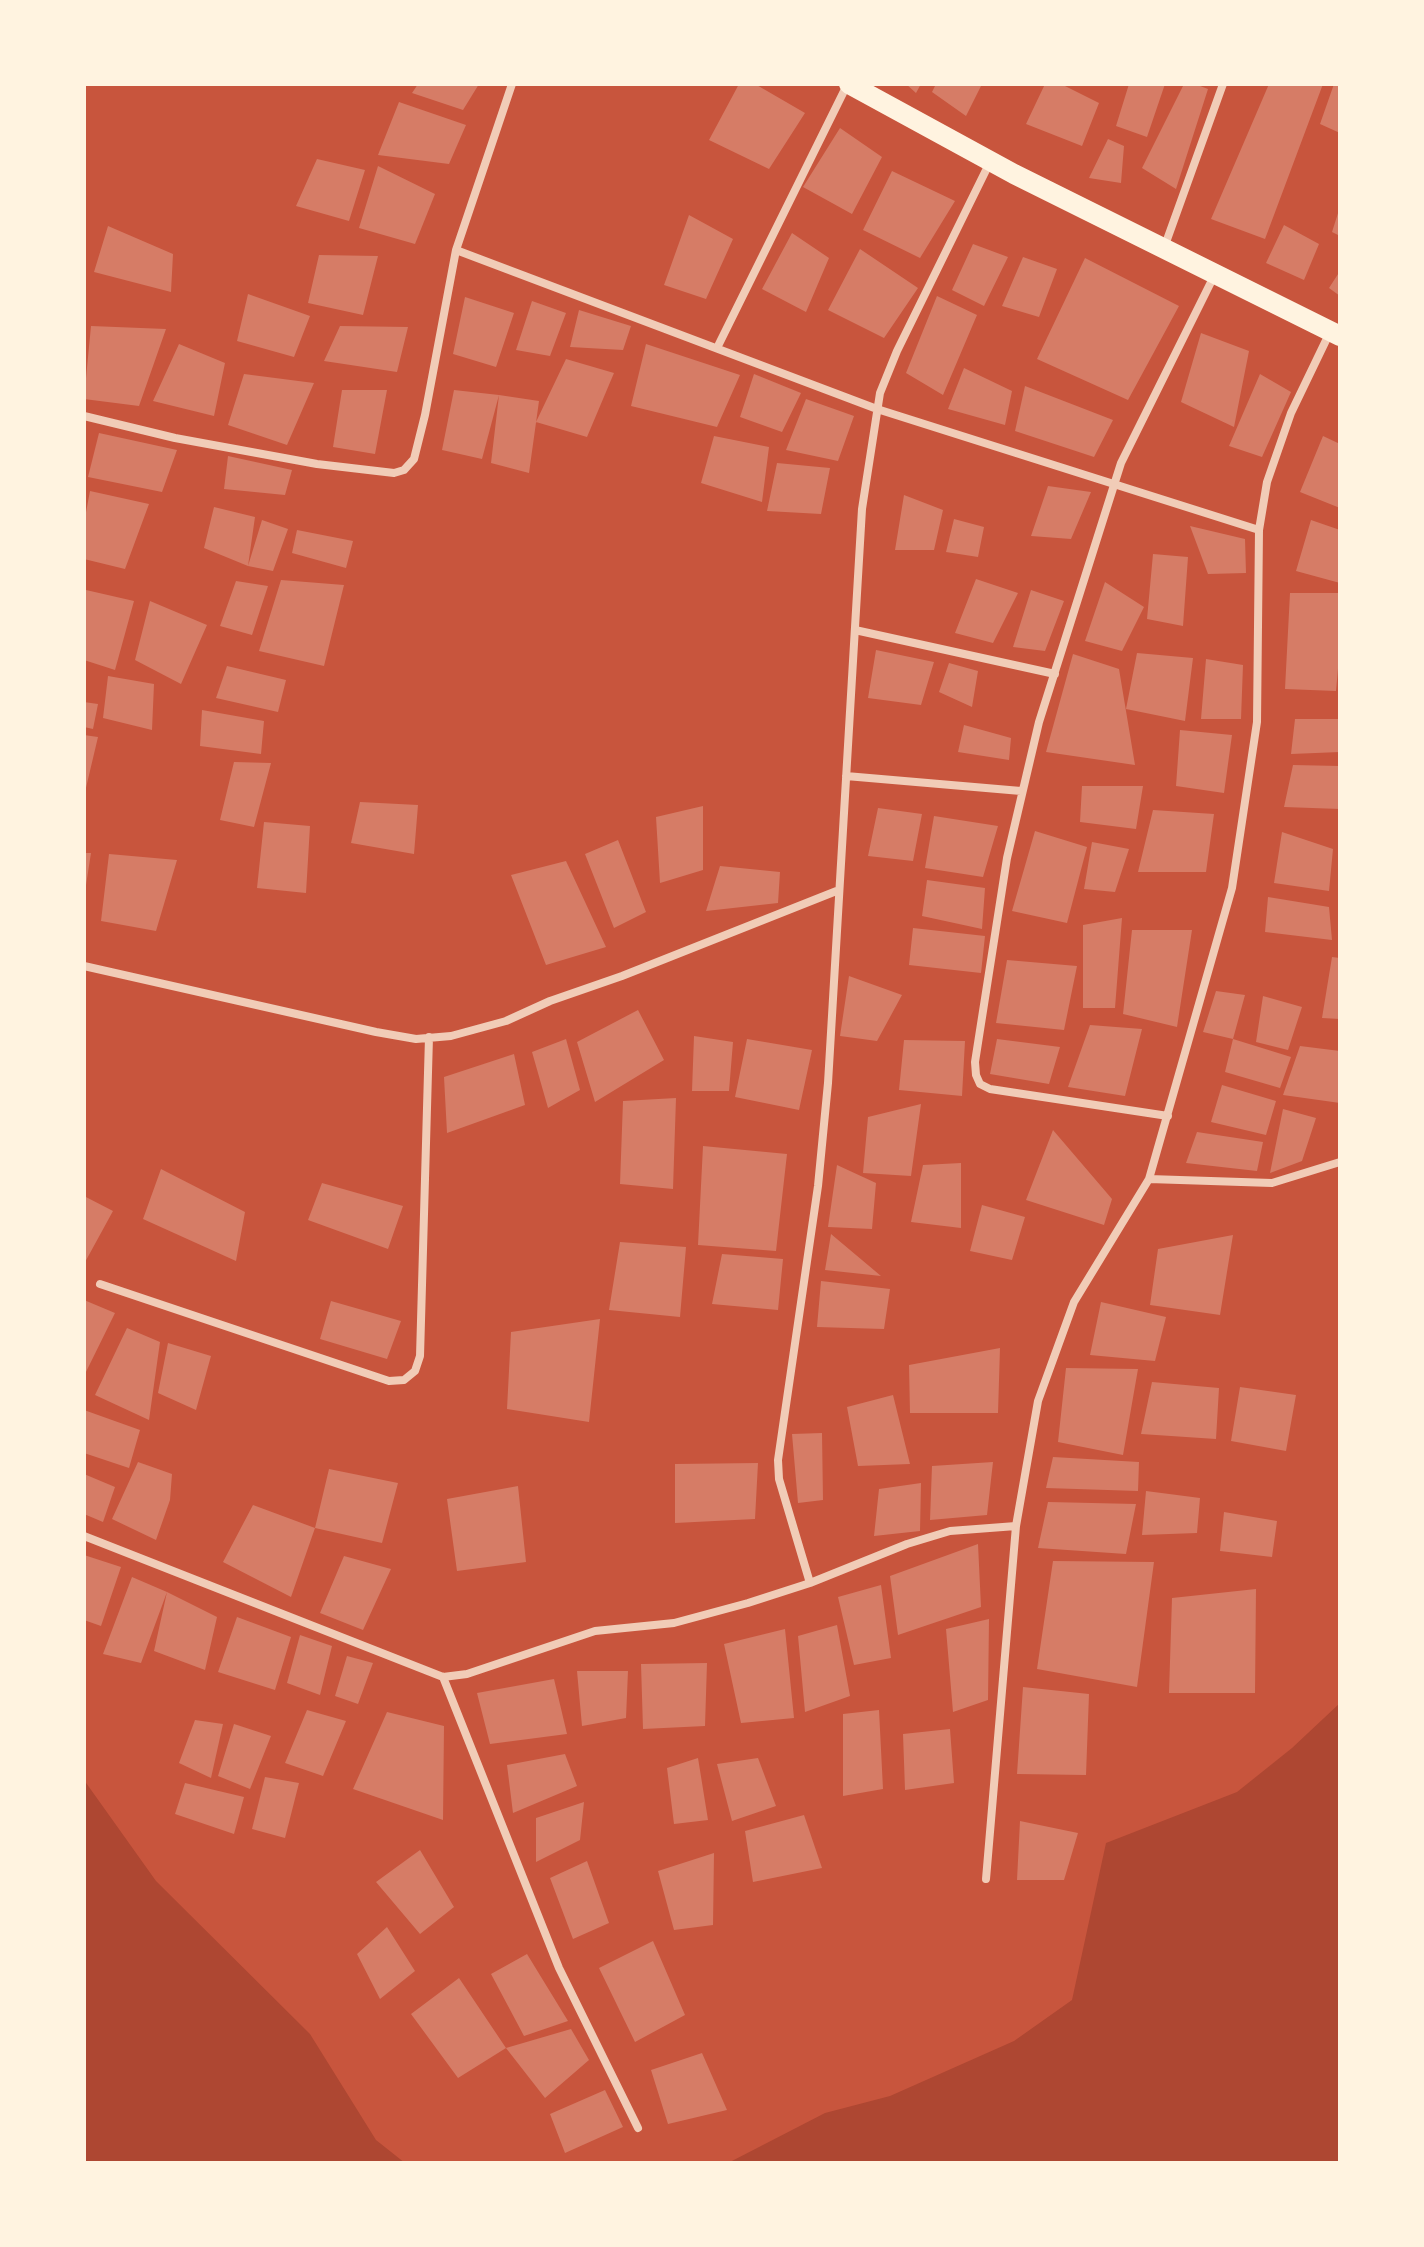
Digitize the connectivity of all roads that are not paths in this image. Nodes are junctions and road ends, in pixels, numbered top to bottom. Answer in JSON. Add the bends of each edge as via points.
{"nodes":[{"id":1,"x":512,"y":84,"type":"edge"},
{"id":2,"x":848,"y":84,"type":"edge"},
{"id":3,"x":1223,"y":84,"type":"edge"},
{"id":4,"x":990,"y":161,"type":"junction"},
{"id":5,"x":1164,"y":249,"type":"junction"},
{"id":6,"x":456,"y":250,"type":"junction"},
{"id":7,"x":1215,"y":273,"type":"junction"},
{"id":8,"x":1335,"y":334,"type":"edge"},
{"id":9,"x":717,"y":348,"type":"junction"},
{"id":10,"x":877,"y":409,"type":"junction"},
{"id":11,"x":84,"y":416,"type":"edge"},
{"id":12,"x":1112,"y":486,"type":"junction"},
{"id":13,"x":1259,"y":530,"type":"junction"},
{"id":14,"x":855,"y":630,"type":"junction"},
{"id":15,"x":1055,"y":674,"type":"junction"},
{"id":16,"x":846,"y":776,"type":"junction"},
{"id":17,"x":1021,"y":791,"type":"junction"},
{"id":18,"x":839,"y":890,"type":"junction"},
{"id":19,"x":84,"y":966,"type":"edge"},
{"id":20,"x":429,"y":1037,"type":"junction"},
{"id":21,"x":1168,"y":1116,"type":"junction"},
{"id":22,"x":1340,"y":1162,"type":"edge"},
{"id":23,"x":1149,"y":1179,"type":"junction"},
{"id":24,"x":100,"y":1284,"type":"dead end"},
{"id":25,"x":1016,"y":1526,"type":"junction"},
{"id":26,"x":84,"y":1536,"type":"edge"},
{"id":27,"x":810,"y":1583,"type":"junction"},
{"id":28,"x":443,"y":1677,"type":"junction"},
{"id":29,"x":986,"y":1879,"type":"dead end"},
{"id":30,"x":638,"y":2128,"type":"dead end"}],
"edges":[{"from":1,"to":6,"type":"street"},
{"from":2,"to":4,"type":"main road"},
{"from":2,"to":9,"type":"street"},
{"from":3,"to":5,"type":"street"},
{"from":4,"to":5,"type":"main road"},
{"from":4,"to":10,"type":"street","via":[[897,351]]},
{"from":5,"to":7,"type":"main road"},
{"from":6,"to":9,"type":"street"},
{"from":6,"to":11,"type":"street","via":[[425,415],[414,459],[404,470],[317,464]]},
{"from":7,"to":8,"type":"main road"},
{"from":7,"to":12,"type":"street"},
{"from":8,"to":13,"type":"street","via":[[1291,413],[1267,482]]},
{"from":9,"to":10,"type":"street"},
{"from":10,"to":12,"type":"street"},
{"from":10,"to":14,"type":"street","via":[[862,509]]},
{"from":12,"to":13,"type":"street"},
{"from":12,"to":15,"type":"street"},
{"from":13,"to":21,"type":"street","via":[[1257,722],[1237,857]]},
{"from":14,"to":15,"type":"street"},
{"from":14,"to":16,"type":"street"},
{"from":15,"to":17,"type":"street"},
{"from":16,"to":17,"type":"street"},
{"from":16,"to":18,"type":"street"},
{"from":17,"to":21,"type":"street","via":[[975,1062],[980,1084]]},
{"from":18,"to":20,"type":"street","via":[[506,1021]]},
{"from":18,"to":27,"type":"street","via":[[819,1173],[778,1460]]},
{"from":19,"to":20,"type":"street","via":[[376,1032]]},
{"from":20,"to":24,"type":"street","via":[[420,1356],[415,1371],[404,1380],[389,1381]]},
{"from":21,"to":23,"type":"street"},
{"from":22,"to":23,"type":"street","via":[[1272,1183]]},
{"from":23,"to":25,"type":"street","via":[[1074,1302],[1055,1348],[1038,1401]]},
{"from":25,"to":27,"type":"street","via":[[950,1531]]},
{"from":25,"to":29,"type":"street"},
{"from":26,"to":28,"type":"street"},
{"from":27,"to":28,"type":"street","via":[[674,1623],[595,1631],[467,1674]]},
{"from":28,"to":30,"type":"street","via":[[559,1968]]}]}
